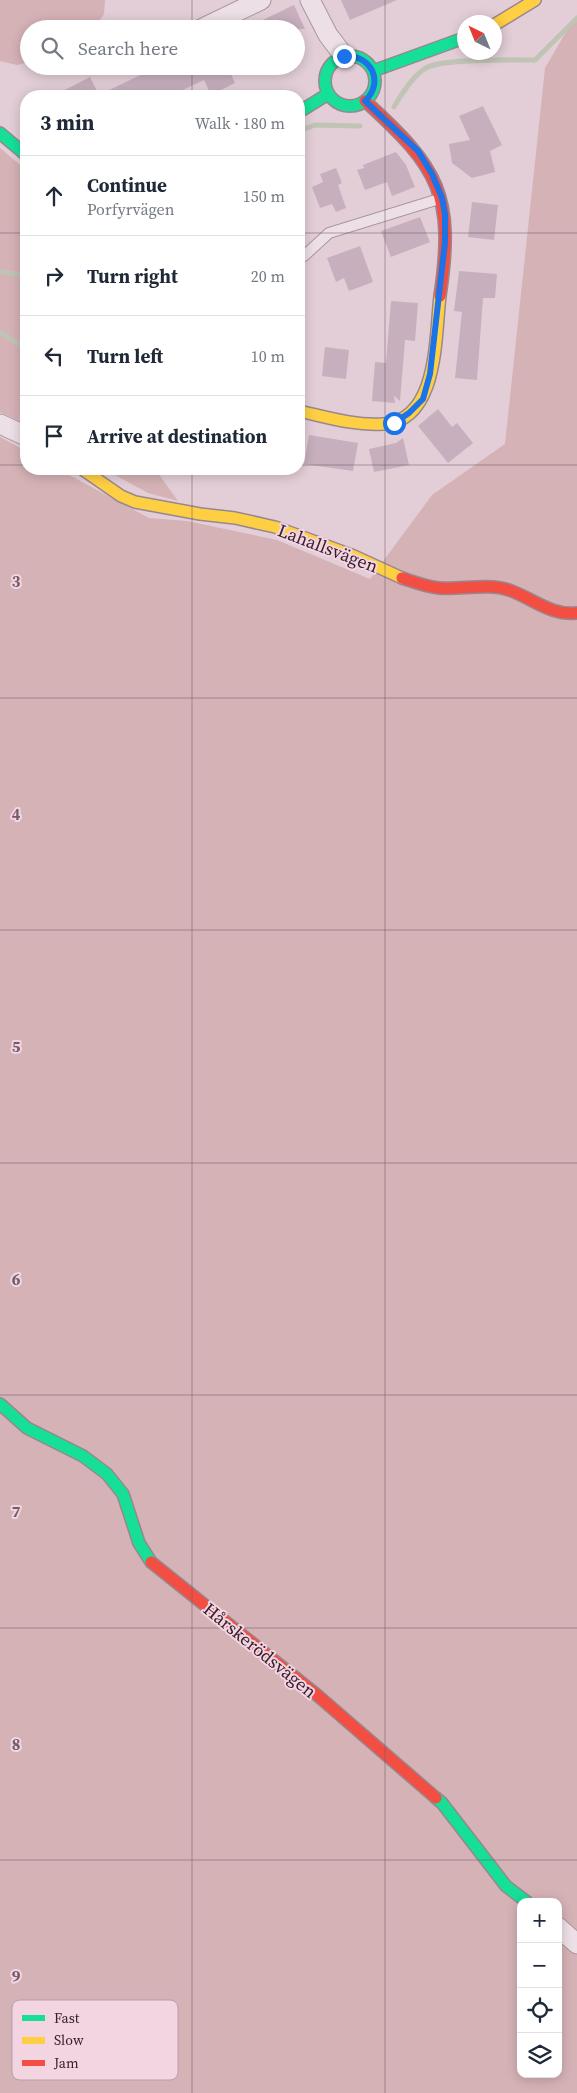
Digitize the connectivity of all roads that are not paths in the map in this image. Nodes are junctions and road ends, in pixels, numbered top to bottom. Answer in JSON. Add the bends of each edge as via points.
{"nodes":[{"id":1,"x":262,"y":0,"type":"edge"},
{"id":2,"x":310,"y":0,"type":"edge"},
{"id":3,"x":535,"y":0,"type":"edge"},
{"id":4,"x":220,"y":20,"type":"edge"},
{"id":5,"x":502,"y":21,"type":"edge"},
{"id":6,"x":457,"y":40,"type":"edge"},
{"id":7,"x":344,"y":56,"type":"junction"},
{"id":8,"x":373,"y":70,"type":"junction"},
{"id":9,"x":328,"y":94,"type":"junction"},
{"id":10,"x":365,"y":101,"type":"junction"},
{"id":11,"x":305,"y":108,"type":"edge"},
{"id":12,"x":0,"y":133,"type":"edge"},
{"id":13,"x":20,"y":150,"type":"edge"},
{"id":14,"x":442,"y":198,"type":"junction"},
{"id":15,"x":305,"y":255,"type":"edge"},
{"id":16,"x":305,"y":412,"type":"edge"},
{"id":17,"x":0,"y":424,"type":"edge"},
{"id":18,"x":20,"y":433,"type":"edge"},
{"id":19,"x":91,"y":475,"type":"edge"},
{"id":20,"x":577,"y":613,"type":"edge"},
{"id":21,"x":0,"y":1404,"type":"edge"},
{"id":22,"x":522,"y":1898,"type":"edge"},
{"id":23,"x":562,"y":1931,"type":"edge"},
{"id":24,"x":577,"y":1944,"type":"edge"}],
"edges":[{"from":1,"to":4,"type":"street"},
{"from":2,"to":7,"type":"street","via":[[328,35]]},
{"from":3,"to":5,"type":"street"},
{"from":6,"to":8,"type":"street"},
{"from":7,"to":8,"type":"street","via":[[362,58]]},
{"from":7,"to":9,"type":"street","via":[[327,70]]},
{"from":8,"to":10,"type":"street","via":[[375,85]]},
{"from":9,"to":10,"type":"street","via":[[347,106]]},
{"from":9,"to":11,"type":"street"},
{"from":10,"to":14,"type":"street","via":[[418,151]]},
{"from":12,"to":13,"type":"street"},
{"from":14,"to":15,"type":"lane","via":[[330,234]]},
{"from":14,"to":16,"type":"street","via":[[445,242],[430,374],[423,399],[394,423],[368,424]]},
{"from":17,"to":18,"type":"street"},
{"from":19,"to":20,"type":"street","name":"Lahallsvägen","via":[[135,502],[275,527],[426,586],[508,590],[547,609]]},
{"from":21,"to":22,"type":"street","name":"Hårskerödsvägen","via":[[27,1428],[83,1456],[107,1474],[123,1494],[139,1544],[151,1562],[316,1695],[442,1803],[488,1866]]},
{"from":23,"to":24,"type":"street"}]}
